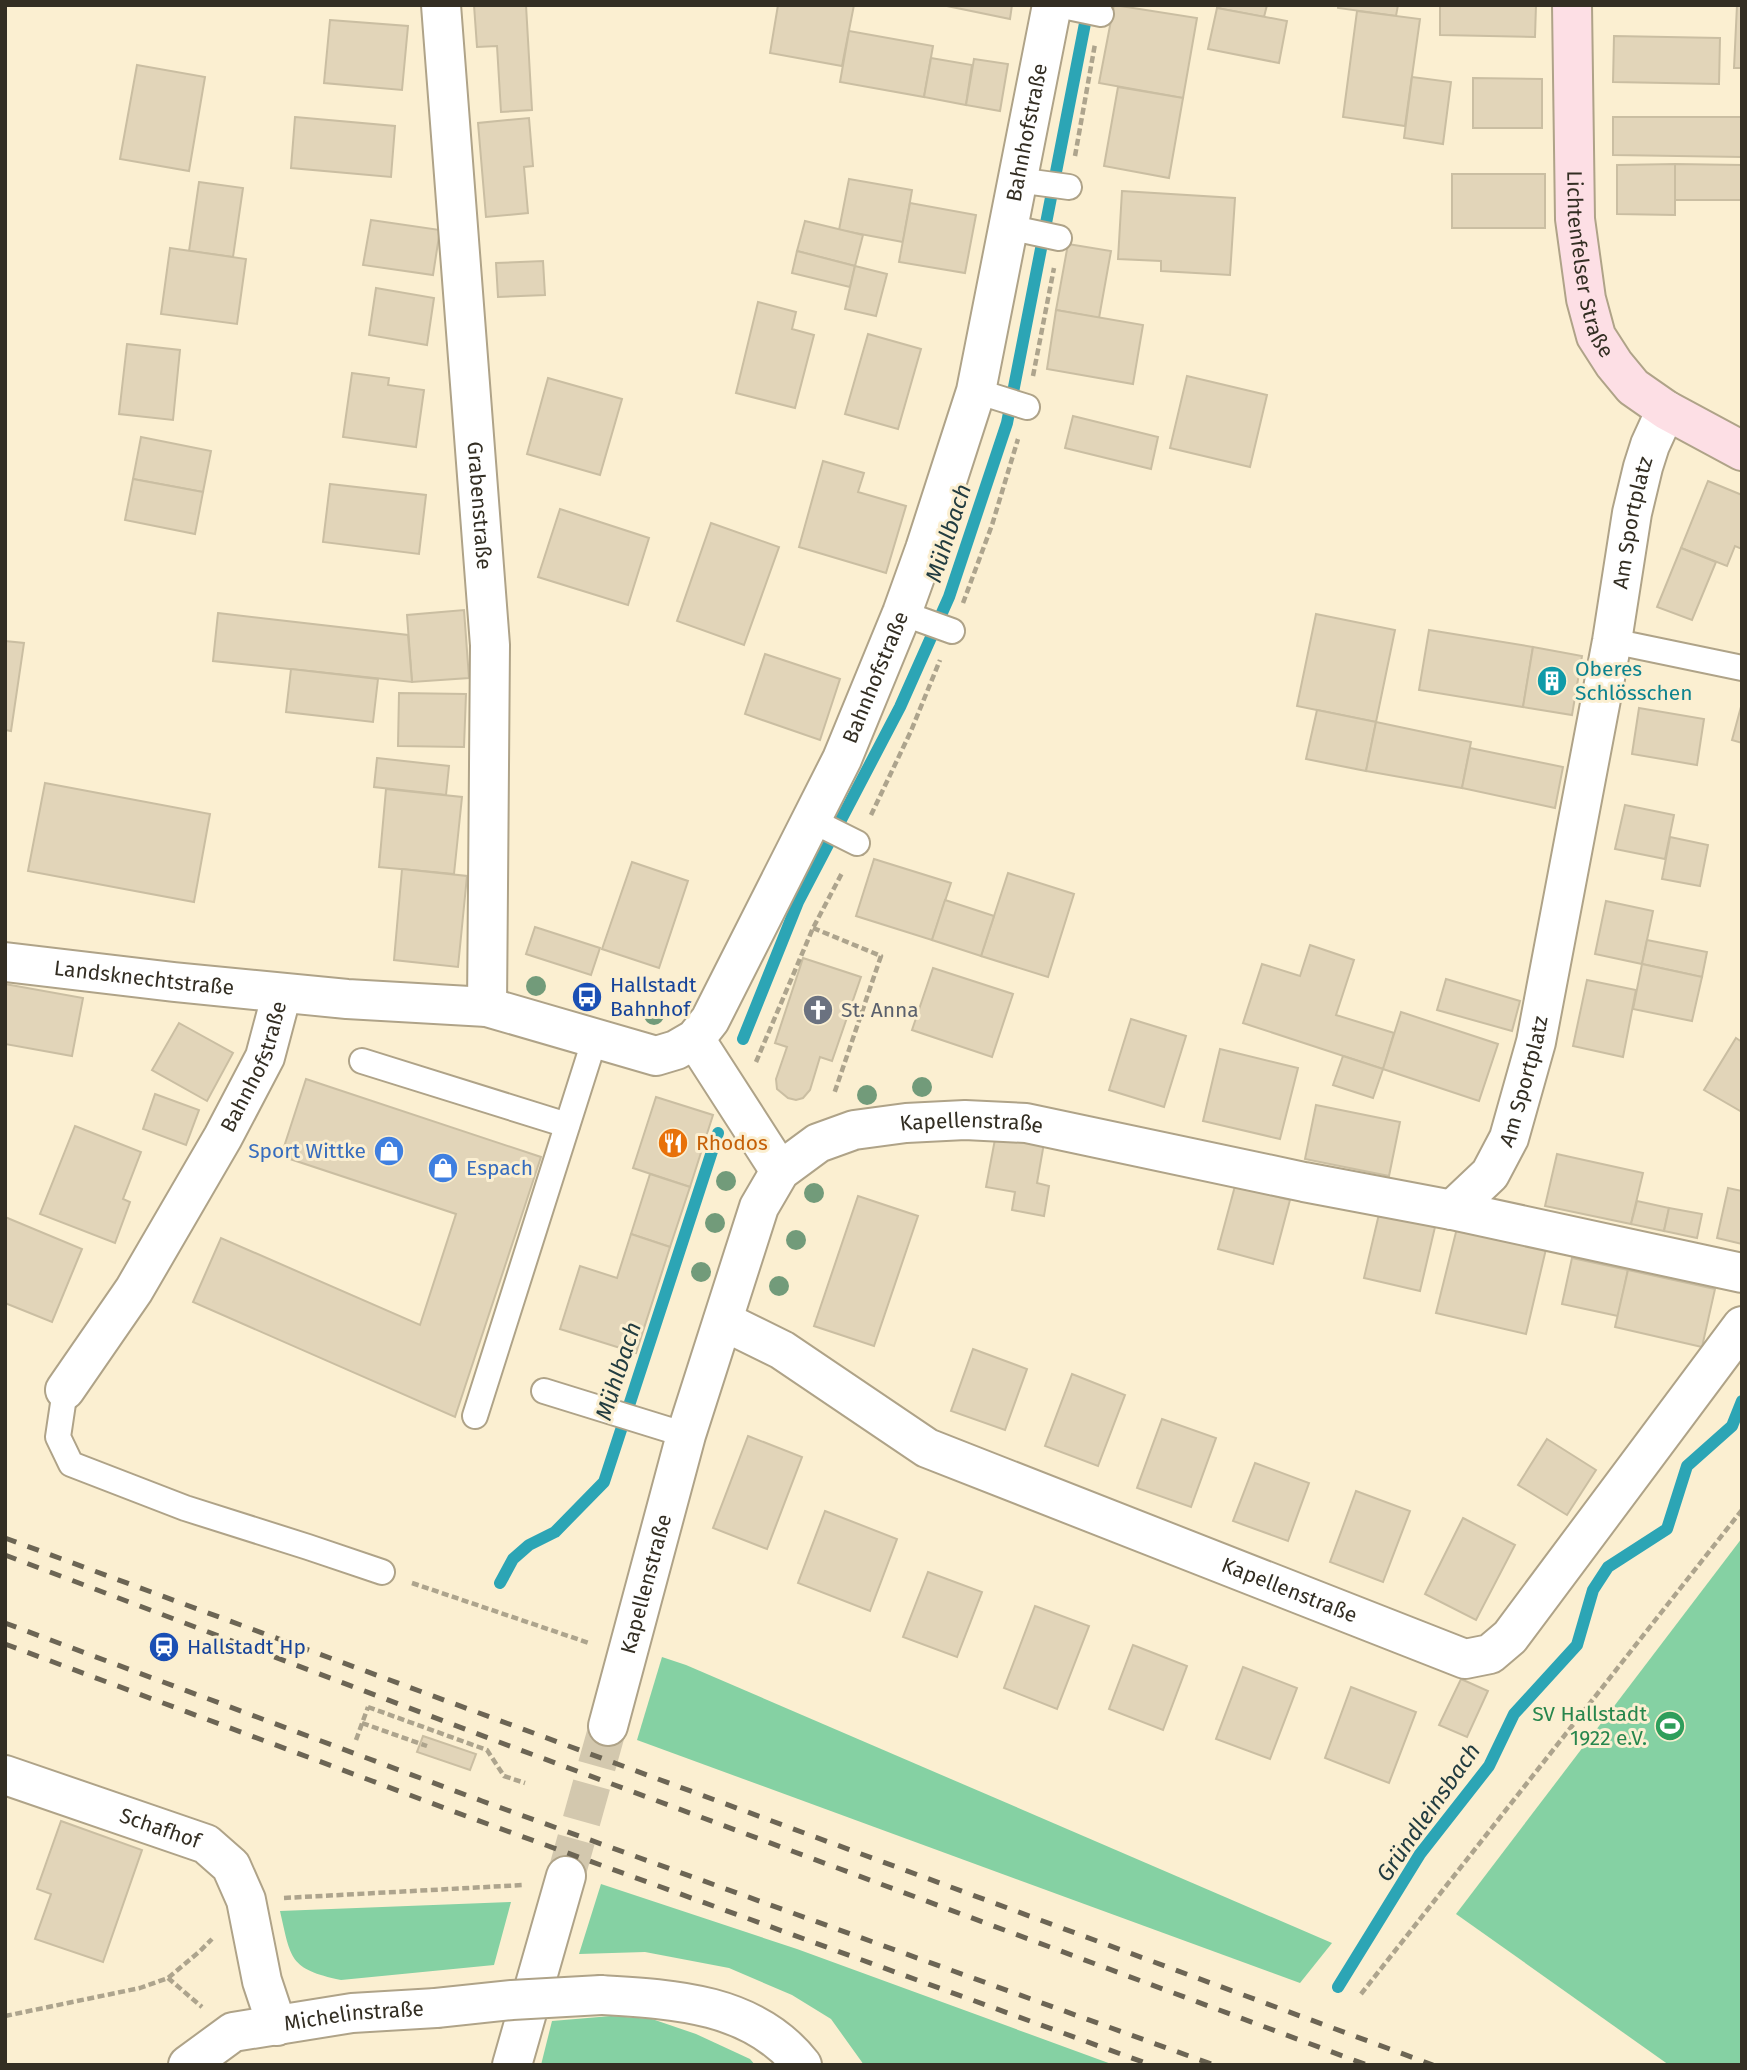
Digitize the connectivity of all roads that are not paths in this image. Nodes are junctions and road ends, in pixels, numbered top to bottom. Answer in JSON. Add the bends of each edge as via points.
{"nodes":[{"id":1,"x":441,"y":5,"type":"edge"},
{"id":2,"x":1572,"y":5,"type":"edge"},
{"id":3,"x":1076,"y":9,"type":"edge"},
{"id":4,"x":1667,"y":410,"type":"junction"},
{"id":5,"x":1742,"y":451,"type":"edge"},
{"id":6,"x":1612,"y":641,"type":"junction"},
{"id":7,"x":1742,"y":668,"type":"edge"},
{"id":8,"x":5,"y":962,"type":"edge"},
{"id":9,"x":282,"y":993,"type":"junction"},
{"id":10,"x":487,"y":1007,"type":"junction"},
{"id":11,"x":594,"y":1038,"type":"junction"},
{"id":12,"x":695,"y":1039,"type":"junction"},
{"id":13,"x":362,"y":1061,"type":"dead end"},
{"id":14,"x":567,"y":1125,"type":"junction"},
{"id":15,"x":780,"y":1171,"type":"junction"},
{"id":16,"x":1452,"y":1210,"type":"junction"},
{"id":17,"x":1742,"y":1273,"type":"edge"},
{"id":18,"x":723,"y":1321,"type":"junction"},
{"id":19,"x":1742,"y":1326,"type":"edge"},
{"id":20,"x":65,"y":1390,"type":"joint"},
{"id":21,"x":544,"y":1391,"type":"dead end"},
{"id":22,"x":475,"y":1416,"type":"dead end"},
{"id":23,"x":668,"y":1429,"type":"junction"},
{"id":24,"x":382,"y":1572,"type":"dead end"},
{"id":25,"x":608,"y":1726,"type":"tunnel mouth"},
{"id":26,"x":5,"y":1774,"type":"edge"},
{"id":27,"x":548,"y":1880,"type":"tunnel mouth"},
{"id":28,"x":277,"y":2026,"type":"junction"},
{"id":29,"x":188,"y":2065,"type":"edge"},
{"id":30,"x":512,"y":2065,"type":"edge"},
{"id":31,"x":802,"y":2065,"type":"edge"}],
"edges":[{"from":1,"to":10,"type":"street","name":"Grabenstraße","via":[[489,645]]},
{"from":2,"to":4,"type":"street","name":"Lichtenfelser Straße","via":[[1575,219],[1586,299],[1596,336],[1614,363],[1633,387]]},
{"from":3,"to":12,"type":"street","name":"Bahnhofstraße","via":[[1006,400],[925,549],[931,623],[842,759],[836,832]]},
{"from":4,"to":5,"type":"street","name":"Lichtenfelser Straße"},
{"from":4,"to":6,"type":"street","name":"Am Sportplatz","via":[[1647,454],[1634,501]]},
{"from":6,"to":7,"type":"lane"},
{"from":6,"to":16,"type":"street","name":"Am Sportplatz","via":[[1536,1042],[1509,1138],[1490,1174]]},
{"from":8,"to":9,"type":"street","name":"Landsknechtstraße"},
{"from":9,"to":10,"type":"street","name":"Bahnhofstraße"},
{"from":9,"to":20,"type":"street","name":"Bahnhofstraße","via":[[265,1057],[223,1137],[134,1290]]},
{"from":10,"to":11,"type":"street","name":"Bahnhofstraße"},
{"from":11,"to":12,"type":"street","name":"Bahnhofstraße","via":[[656,1056]]},
{"from":11,"to":14,"type":"lane"},
{"from":12,"to":15,"type":"street"},
{"from":13,"to":14,"type":"lane"},
{"from":14,"to":22,"type":"lane"},
{"from":15,"to":16,"type":"street","name":"Kapellenstraße","via":[[818,1143],[854,1130],[905,1123],[1026,1124]]},
{"from":15,"to":18,"type":"street","name":"Kapellenstraße","via":[[760,1207]]},
{"from":16,"to":17,"type":"street"},
{"from":18,"to":19,"type":"street","name":"Kapellenstraße","via":[[782,1350],[927,1448],[1465,1659],[1490,1654],[1510,1637]]},
{"from":18,"to":23,"type":"street","name":"Kapellenstraße"},
{"from":20,"to":24,"type":"lane","via":[[58,1437],[71,1464],[185,1508]]},
{"from":21,"to":23,"type":"lane"},
{"from":23,"to":25,"type":"street","name":"Kapellenstraße"},
{"from":26,"to":28,"type":"street","name":"Schafhof","via":[[206,1844],[231,1866],[246,1900],[262,1981]]},
{"from":27,"to":30,"type":"street"},
{"from":28,"to":29,"type":"street","name":"Michelinstraße","via":[[233,2032]]},
{"from":28,"to":31,"type":"street","name":"Michelinstraße","bridge":true,"via":[[352,2013],[512,2000],[601,1995],[667,1999],[726,2012],[766,2031]]}]}
